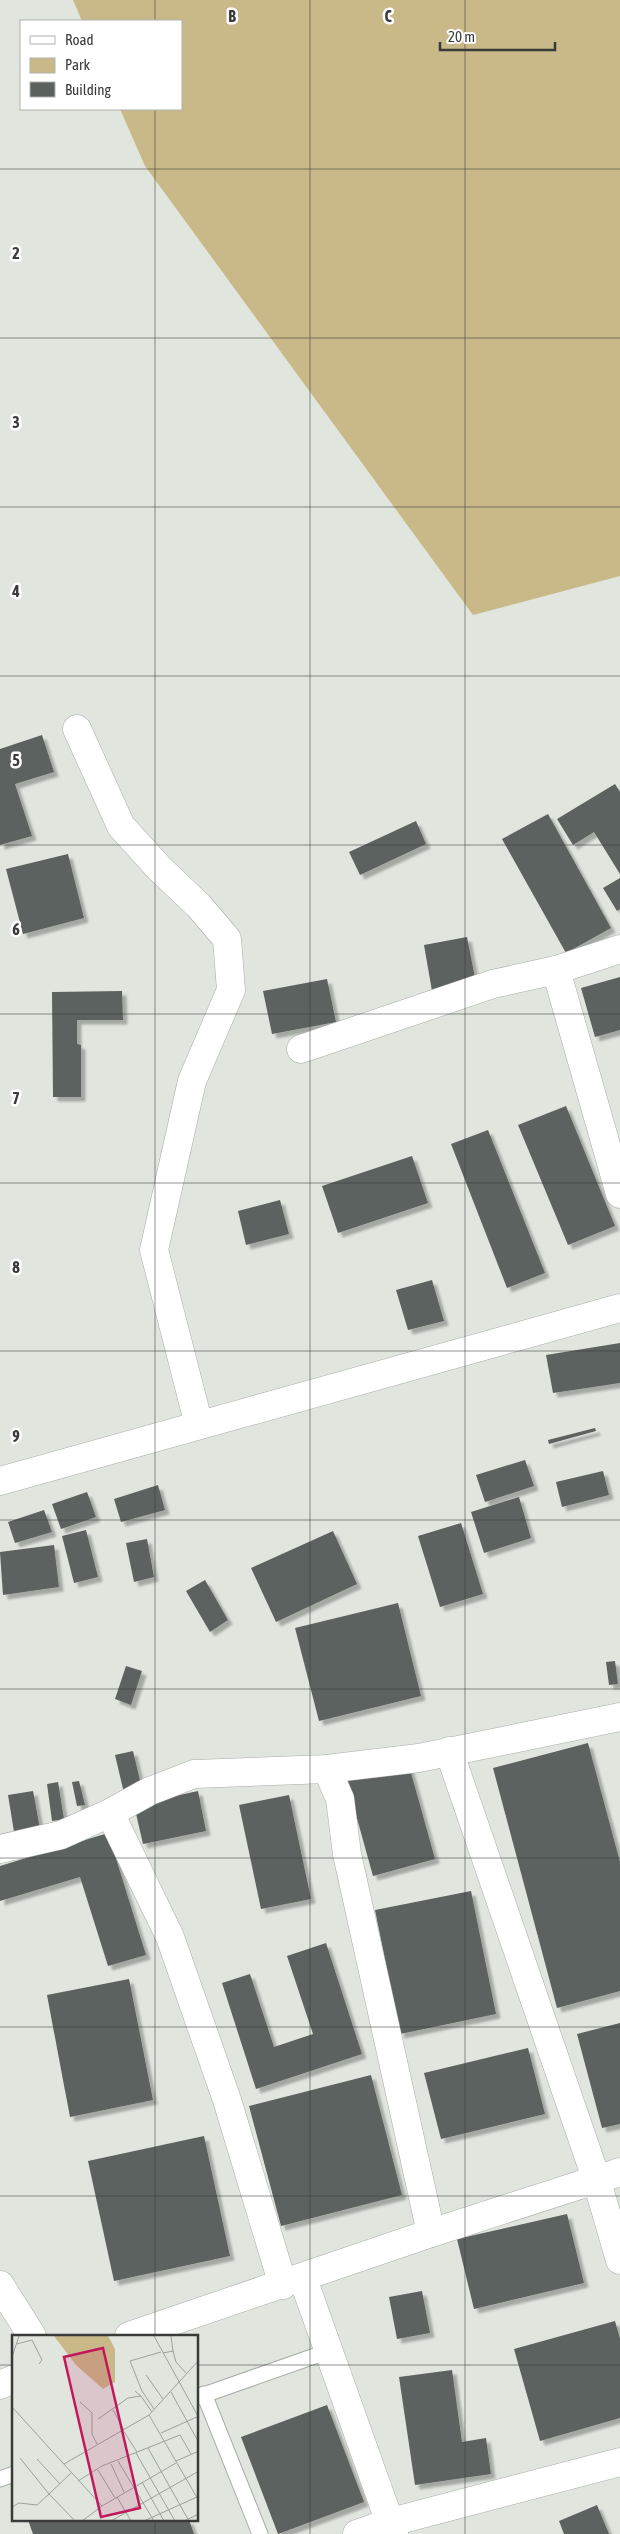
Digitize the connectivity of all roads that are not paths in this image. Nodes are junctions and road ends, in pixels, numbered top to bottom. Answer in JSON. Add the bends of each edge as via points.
{"nodes":[{"id":1,"x":77,"y":729,"type":"dead end"},
{"id":2,"x":620,"y":949,"type":"edge"},
{"id":3,"x":556,"y":970,"type":"junction"},
{"id":4,"x":301,"y":1049,"type":"dead end"},
{"id":5,"x":620,"y":1194,"type":"edge"},
{"id":6,"x":620,"y":1308,"type":"edge"},
{"id":7,"x":199,"y":1425,"type":"junction"},
{"id":8,"x":0,"y":1481,"type":"edge"},
{"id":9,"x":620,"y":1717,"type":"edge"},
{"id":10,"x":449,"y":1751,"type":"junction"},
{"id":11,"x":327,"y":1769,"type":"junction"},
{"id":12,"x":110,"y":1813,"type":"junction"},
{"id":13,"x":0,"y":1849,"type":"edge"},
{"id":14,"x":608,"y":2175,"type":"edge"},
{"id":15,"x":431,"y":2233,"type":"junction"},
{"id":16,"x":620,"y":2260,"type":"edge"},
{"id":17,"x":293,"y":2282,"type":"junction"},
{"id":18,"x":0,"y":2285,"type":"edge"},
{"id":19,"x":31,"y":2335,"type":"edge"},
{"id":20,"x":132,"y":2335,"type":"edge"},
{"id":21,"x":329,"y":2350,"type":"junction"},
{"id":22,"x":12,"y":2380,"type":"edge"},
{"id":23,"x":0,"y":2385,"type":"edge"},
{"id":24,"x":201,"y":2396,"type":"edge"},
{"id":25,"x":620,"y":2462,"type":"edge"},
{"id":26,"x":12,"y":2475,"type":"edge"},
{"id":27,"x":0,"y":2479,"type":"edge"},
{"id":28,"x":392,"y":2528,"type":"edge"},
{"id":29,"x":260,"y":2534,"type":"edge"},
{"id":30,"x":357,"y":2534,"type":"edge"}],
"edges":[{"from":1,"to":7,"type":"street","via":[[121,826],[227,939],[231,990],[192,1081],[154,1250]]},
{"from":2,"to":3,"type":"street"},
{"from":3,"to":4,"type":"street","via":[[493,984]]},
{"from":3,"to":5,"type":"street"},
{"from":6,"to":7,"type":"street"},
{"from":7,"to":8,"type":"street"},
{"from":9,"to":10,"type":"street"},
{"from":10,"to":11,"type":"street","via":[[419,1758]]},
{"from":10,"to":14,"type":"street"},
{"from":11,"to":12,"type":"street","via":[[194,1774],[150,1791]]},
{"from":11,"to":15,"type":"street","via":[[340,1799],[347,1854]]},
{"from":12,"to":13,"type":"street","via":[[61,1834]]},
{"from":12,"to":17,"type":"street","via":[[170,1937]]},
{"from":14,"to":15,"type":"street"},
{"from":14,"to":16,"type":"street"},
{"from":15,"to":17,"type":"street"},
{"from":17,"to":20,"type":"street"},
{"from":17,"to":21,"type":"street"},
{"from":18,"to":19,"type":"street"},
{"from":21,"to":24,"type":"lane"},
{"from":21,"to":28,"type":"street"},
{"from":22,"to":23,"type":"street"},
{"from":24,"to":29,"type":"lane"},
{"from":25,"to":28,"type":"street"},
{"from":26,"to":27,"type":"lane"},
{"from":28,"to":30,"type":"street"}]}
